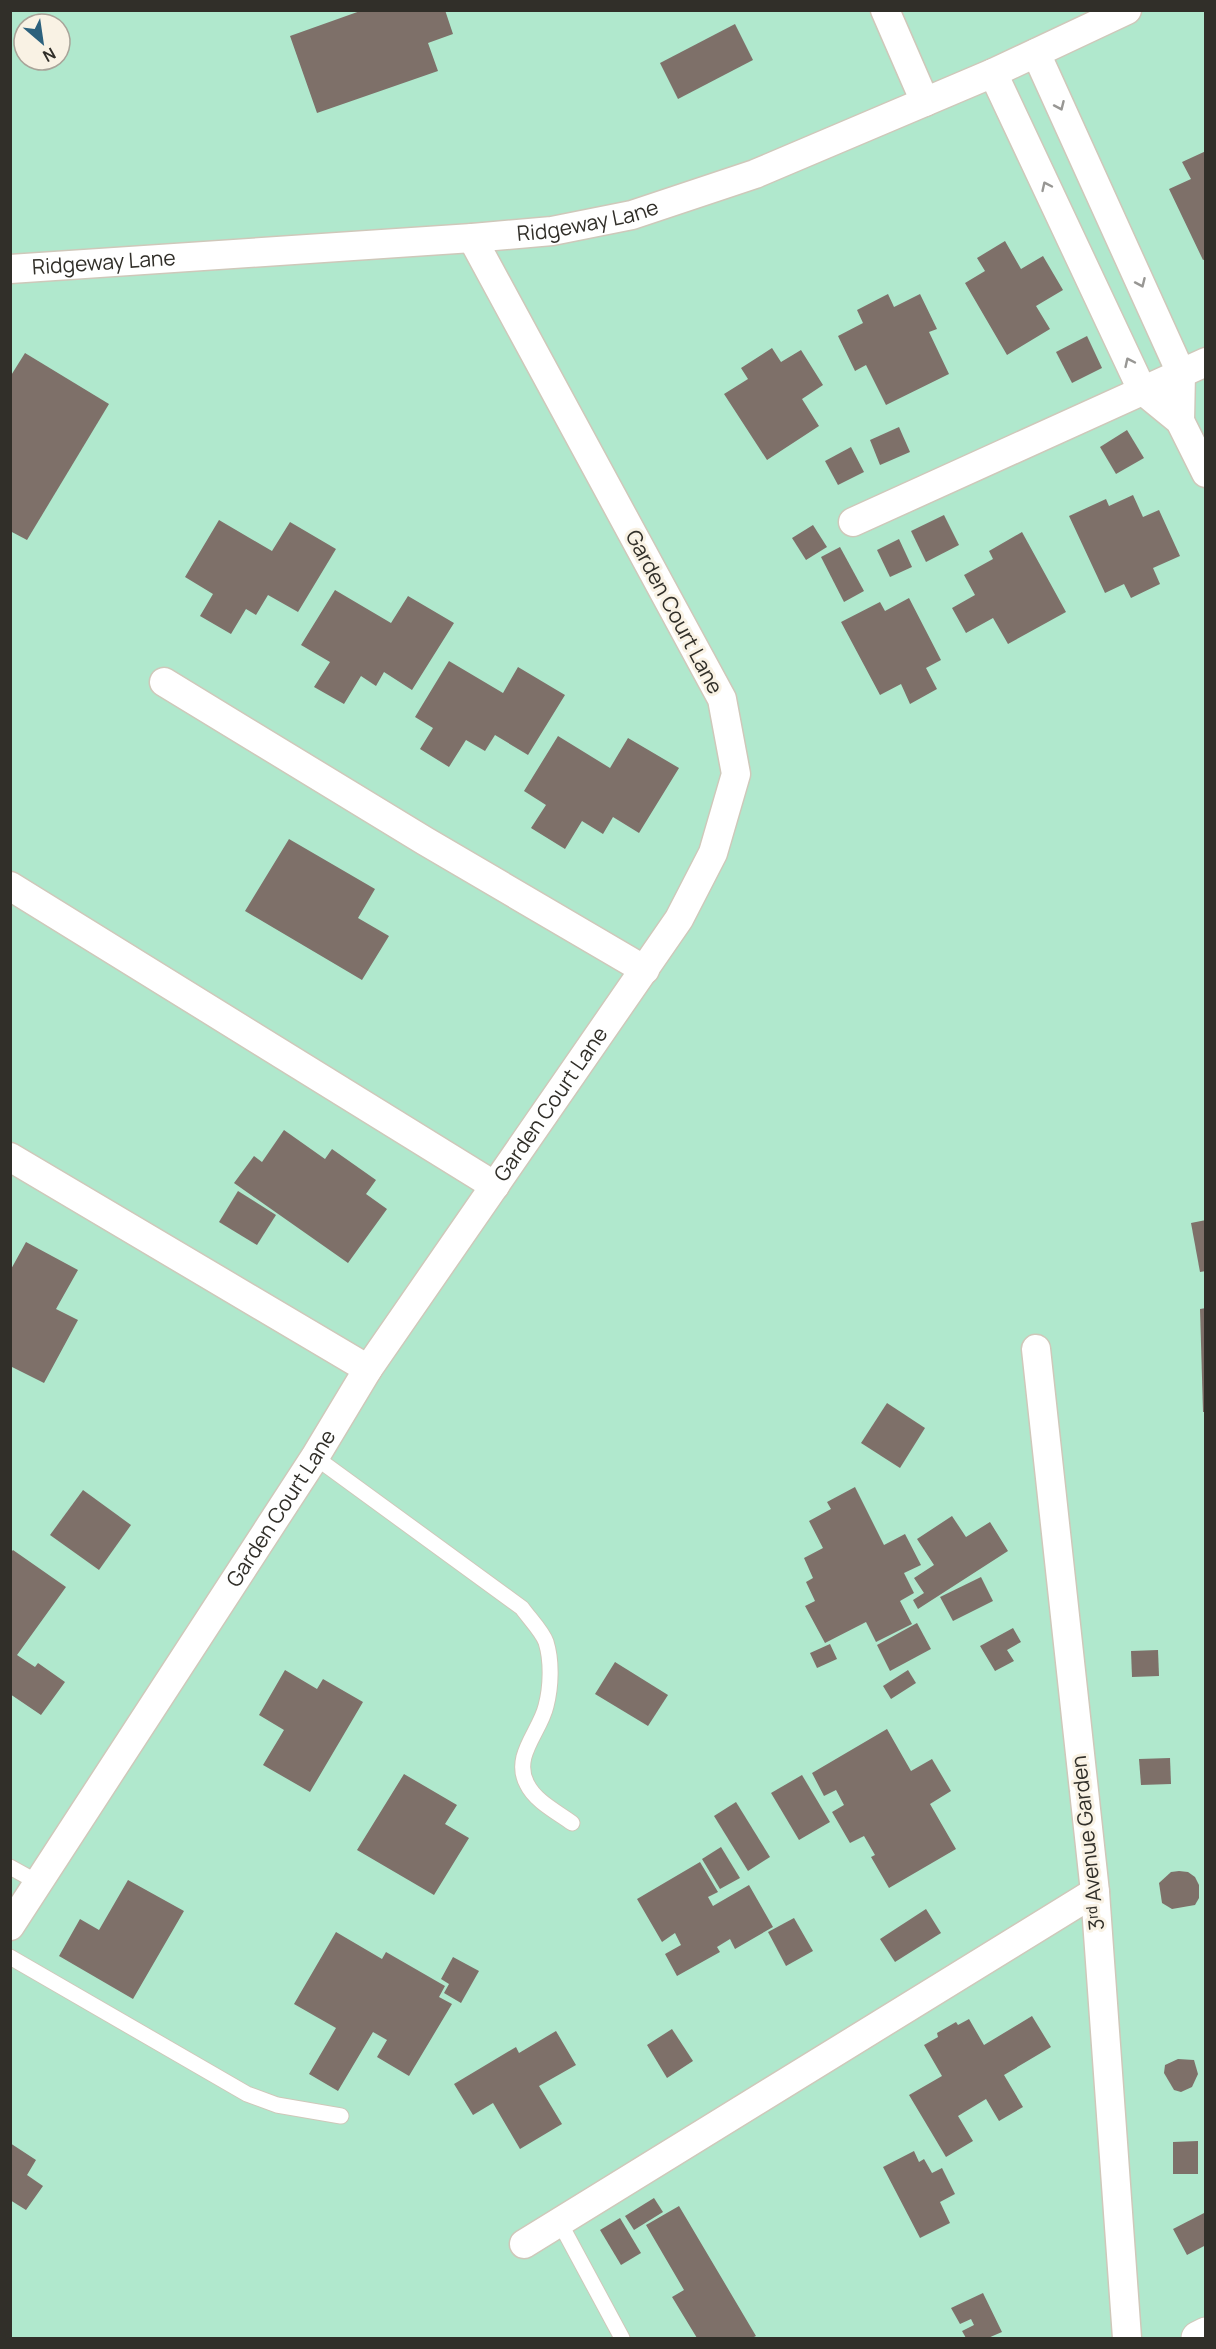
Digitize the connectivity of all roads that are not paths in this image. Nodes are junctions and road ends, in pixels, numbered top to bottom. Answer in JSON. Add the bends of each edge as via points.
{"nodes":[{"id":1,"x":885,"y":10,"type":"edge"},
{"id":2,"x":1127,"y":10,"type":"edge"},
{"id":3,"x":1036,"y":52,"type":"junction"},
{"id":4,"x":993,"y":73,"type":"junction"},
{"id":5,"x":925,"y":102,"type":"junction"},
{"id":6,"x":472,"y":238,"type":"junction"},
{"id":7,"x":10,"y":269,"type":"edge"},
{"id":8,"x":1193,"y":367,"type":"edge"},
{"id":9,"x":1142,"y":390,"type":"junction"},
{"id":10,"x":1180,"y":421,"type":"junction"},
{"id":11,"x":1206,"y":474,"type":"edge"},
{"id":12,"x":853,"y":522,"type":"dead end"},
{"id":13,"x":164,"y":682,"type":"dead end"},
{"id":14,"x":10,"y":886,"type":"edge"},
{"id":15,"x":645,"y":970,"type":"junction"},
{"id":16,"x":10,"y":1157,"type":"edge"},
{"id":17,"x":495,"y":1186,"type":"junction"},
{"id":18,"x":1036,"y":1349,"type":"dead end"},
{"id":19,"x":368,"y":1369,"type":"junction"},
{"id":20,"x":315,"y":1457,"type":"junction"},
{"id":21,"x":572,"y":1823,"type":"dead end"},
{"id":22,"x":10,"y":1867,"type":"edge"},
{"id":23,"x":39,"y":1883,"type":"junction"},
{"id":24,"x":1095,"y":1892,"type":"junction"},
{"id":25,"x":10,"y":1926,"type":"edge"},
{"id":26,"x":10,"y":1957,"type":"edge"},
{"id":27,"x":341,"y":2116,"type":"dead end"},
{"id":28,"x":560,"y":2223,"type":"junction"},
{"id":29,"x":524,"y":2244,"type":"dead end"},
{"id":30,"x":1206,"y":2334,"type":"edge"},
{"id":31,"x":622,"y":2338,"type":"edge"},
{"id":32,"x":1127,"y":2338,"type":"edge"},
{"id":33,"x":1198,"y":2338,"type":"edge"}],
"edges":[{"from":1,"to":5,"type":"street"},
{"from":2,"to":3,"type":"street","name":"Ridgeway Lane"},
{"from":3,"to":4,"type":"street","name":"Ridgeway Lane"},
{"from":3,"to":8,"type":"street","one_way":true},
{"from":4,"to":5,"type":"street","name":"Ridgeway Lane"},
{"from":9,"to":4,"type":"street","one_way":true},
{"from":5,"to":6,"type":"street","name":"Ridgeway Lane","via":[[755,174],[632,215],[552,231]]},
{"from":6,"to":7,"type":"street","name":"Ridgeway Lane"},
{"from":6,"to":15,"type":"street","name":"Garden Court Lane","via":[[722,699],[736,774],[713,853],[680,919]]},
{"from":8,"to":9,"type":"street"},
{"from":8,"to":10,"type":"street"},
{"from":9,"to":10,"type":"street"},
{"from":9,"to":12,"type":"street"},
{"from":10,"to":11,"type":"street"},
{"from":13,"to":15,"type":"street"},
{"from":14,"to":17,"type":"street"},
{"from":15,"to":17,"type":"street","name":"Garden Court Lane"},
{"from":16,"to":19,"type":"street"},
{"from":17,"to":19,"type":"street","name":"Garden Court Lane"},
{"from":18,"to":24,"type":"street","name":"3ʳᵈ Avenue Garden"},
{"from":19,"to":20,"type":"street","name":"Garden Court Lane"},
{"from":20,"to":21,"type":"lane","via":[[522,1608],[546,1641],[550,1675],[546,1708],[527,1747],[522,1768],[526,1784],[537,1798]]},
{"from":20,"to":23,"type":"street","name":"Garden Court Lane"},
{"from":22,"to":23,"type":"lane"},
{"from":23,"to":25,"type":"street","name":"Garden Court Lane"},
{"from":24,"to":28,"type":"street"},
{"from":24,"to":32,"type":"street","name":"3ʳᵈ Avenue Garden"},
{"from":26,"to":27,"type":"lane","via":[[247,2094],[277,2105]]},
{"from":28,"to":29,"type":"street"},
{"from":28,"to":31,"type":"lane"},
{"from":30,"to":33,"type":"street"}]}
